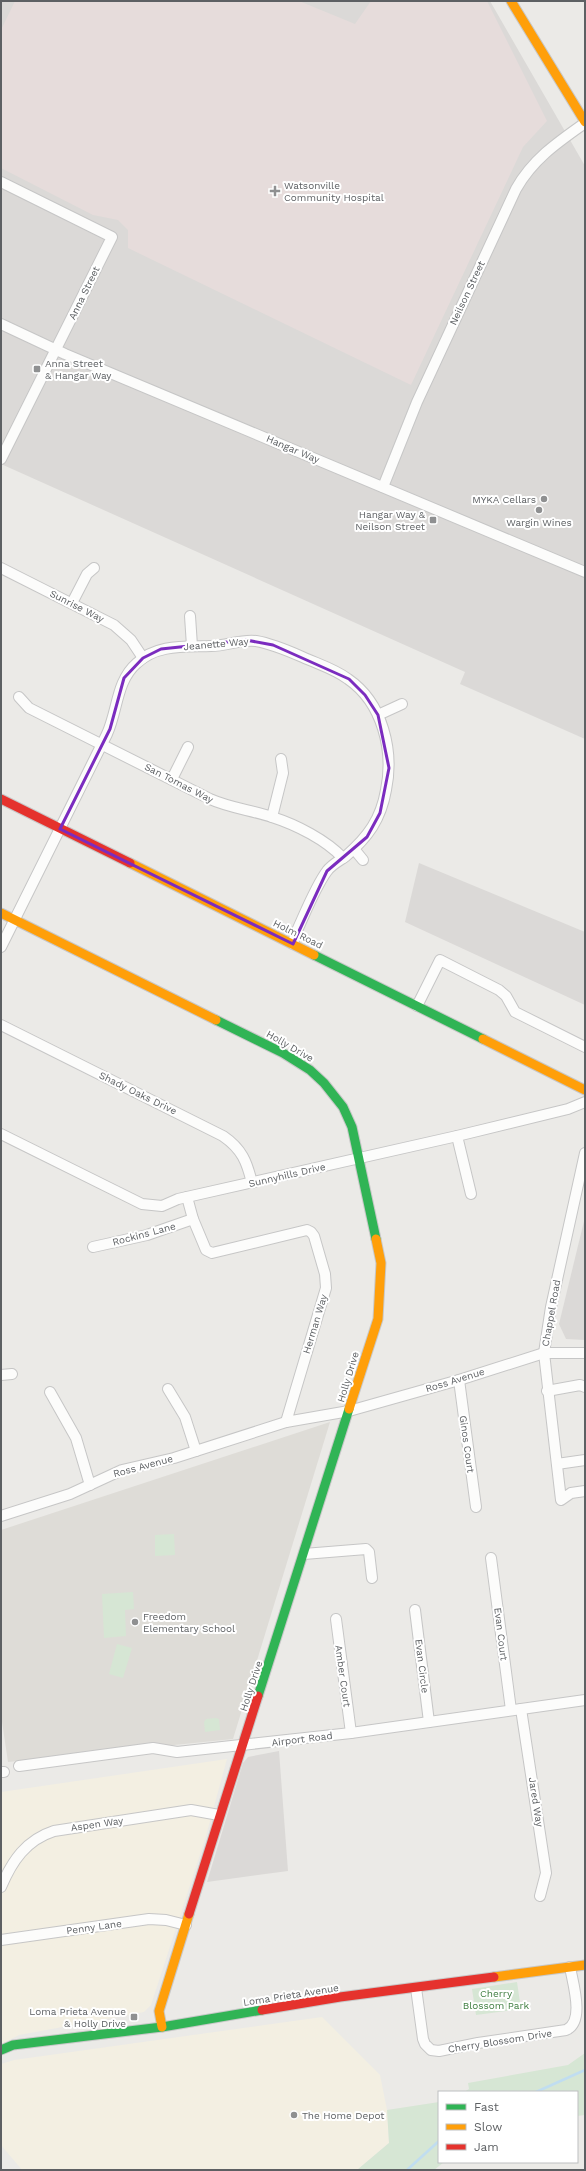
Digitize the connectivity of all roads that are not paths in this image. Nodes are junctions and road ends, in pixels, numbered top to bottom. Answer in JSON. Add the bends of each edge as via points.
{"nodes":[{"id":1,"x":512,"y":1,"type":"edge"},
{"id":2,"x":585,"y":123,"type":"edge"},
{"id":3,"x":1,"y":182,"type":"edge"},
{"id":4,"x":1,"y":324,"type":"edge"},
{"id":5,"x":56,"y":350,"type":"junction"},
{"id":6,"x":1,"y":459,"type":"edge"},
{"id":7,"x":383,"y":486,"type":"junction"},
{"id":8,"x":1,"y":568,"type":"edge"},
{"id":9,"x":94,"y":568,"type":"dead end"},
{"id":10,"x":585,"y":572,"type":"edge"},
{"id":11,"x":72,"y":603,"type":"junction"},
{"id":12,"x":190,"y":616,"type":"dead end"},
{"id":13,"x":192,"y":646,"type":"junction"},
{"id":14,"x":142,"y":658,"type":"junction"},
{"id":15,"x":19,"y":697,"type":"dead end"},
{"id":16,"x":402,"y":704,"type":"dead end"},
{"id":17,"x":378,"y":715,"type":"junction"},
{"id":18,"x":102,"y":745,"type":"junction"},
{"id":19,"x":188,"y":748,"type":"dead end"},
{"id":20,"x":281,"y":759,"type":"dead end"},
{"id":21,"x":172,"y":779,"type":"junction"},
{"id":22,"x":1,"y":799,"type":"edge"},
{"id":23,"x":272,"y":817,"type":"junction"},
{"id":24,"x":60,"y":829,"type":"junction"},
{"id":25,"x":354,"y":849,"type":"junction"},
{"id":26,"x":344,"y":858,"type":"junction"},
{"id":27,"x":363,"y":860,"type":"dead end"},
{"id":28,"x":1,"y":913,"type":"edge"},
{"id":29,"x":15,"y":919,"type":"junction"},
{"id":30,"x":293,"y":944,"type":"junction"},
{"id":31,"x":1,"y":947,"type":"edge"},
{"id":32,"x":417,"y":1006,"type":"junction"},
{"id":33,"x":1,"y":1025,"type":"edge"},
{"id":34,"x":585,"y":1047,"type":"edge"},
{"id":35,"x":585,"y":1090,"type":"edge"},
{"id":36,"x":585,"y":1102,"type":"edge"},
{"id":37,"x":1,"y":1134,"type":"edge"},
{"id":38,"x":457,"y":1136,"type":"junction"},
{"id":39,"x":585,"y":1153,"type":"edge"},
{"id":40,"x":360,"y":1158,"type":"junction"},
{"id":41,"x":252,"y":1183,"type":"junction"},
{"id":42,"x":472,"y":1194,"type":"dead end"},
{"id":43,"x":187,"y":1197,"type":"junction"},
{"id":44,"x":193,"y":1219,"type":"junction"},
{"id":45,"x":93,"y":1247,"type":"dead end"},
{"id":46,"x":544,"y":1353,"type":"junction"},
{"id":47,"x":585,"y":1353,"type":"edge"},
{"id":48,"x":12,"y":1374,"type":"dead end"},
{"id":49,"x":1,"y":1375,"type":"edge"},
{"id":50,"x":459,"y":1380,"type":"junction"},
{"id":51,"x":585,"y":1387,"type":"edge"},
{"id":52,"x":168,"y":1389,"type":"dead end"},
{"id":53,"x":547,"y":1391,"type":"junction"},
{"id":54,"x":50,"y":1392,"type":"dead end"},
{"id":55,"x":349,"y":1411,"type":"junction"},
{"id":56,"x":286,"y":1422,"type":"junction"},
{"id":57,"x":196,"y":1451,"type":"junction"},
{"id":58,"x":585,"y":1460,"type":"edge"},
{"id":59,"x":557,"y":1464,"type":"junction"},
{"id":60,"x":90,"y":1485,"type":"junction"},
{"id":61,"x":585,"y":1491,"type":"edge"},
{"id":62,"x":476,"y":1507,"type":"dead end"},
{"id":63,"x":1,"y":1516,"type":"edge"},
{"id":64,"x":304,"y":1554,"type":"junction"},
{"id":65,"x":491,"y":1558,"type":"dead end"},
{"id":66,"x":372,"y":1578,"type":"dead end"},
{"id":67,"x":415,"y":1610,"type":"dead end"},
{"id":68,"x":336,"y":1619,"type":"dead end"},
{"id":69,"x":585,"y":1700,"type":"edge"},
{"id":70,"x":516,"y":1710,"type":"junction"},
{"id":71,"x":429,"y":1722,"type":"junction"},
{"id":72,"x":351,"y":1733,"type":"junction"},
{"id":73,"x":243,"y":1745,"type":"junction"},
{"id":74,"x":19,"y":1766,"type":"dead end"},
{"id":75,"x":219,"y":1815,"type":"junction"},
{"id":76,"x":1,"y":1887,"type":"edge"},
{"id":77,"x":540,"y":1896,"type":"dead end"},
{"id":78,"x":186,"y":1925,"type":"junction"},
{"id":79,"x":1,"y":1940,"type":"edge"},
{"id":80,"x":585,"y":1965,"type":"edge"},
{"id":81,"x":570,"y":1967,"type":"junction"},
{"id":82,"x":416,"y":1988,"type":"junction"},
{"id":83,"x":162,"y":2026,"type":"junction"},
{"id":84,"x":1,"y":2050,"type":"edge"}],
"edges":[{"from":1,"to":2,"type":"street"},
{"from":2,"to":7,"type":"street","name":"Neilson Street","via":[[539,158],[516,189],[417,402]]},
{"from":3,"to":5,"type":"street","name":"Anna Street","via":[[112,236]]},
{"from":4,"to":5,"type":"street","name":"Hangar Way"},
{"from":5,"to":6,"type":"street","name":"Anna Street"},
{"from":5,"to":7,"type":"street","name":"Hangar Way"},
{"from":7,"to":10,"type":"street","name":"Hangar Way"},
{"from":8,"to":11,"type":"street","name":"Sunrise Way"},
{"from":9,"to":11,"type":"street","via":[[87,574]]},
{"from":11,"to":14,"type":"street","name":"Sunrise Way","via":[[120,629],[131,640]]},
{"from":12,"to":13,"type":"street"},
{"from":13,"to":14,"type":"street","name":"Jeanette Way","via":[[161,649]]},
{"from":13,"to":17,"type":"street","name":"Jeanette Way","via":[[222,645],[246,640],[273,645],[349,679],[365,695]]},
{"from":14,"to":18,"type":"street","name":"Jeanette Way","via":[[124,678],[113,721]]},
{"from":15,"to":18,"type":"street","name":"San Tomas Way","via":[[29,708]]},
{"from":16,"to":17,"type":"street"},
{"from":17,"to":25,"type":"street","name":"Jeanette Way","via":[[388,758],[386,792],[372,830]]},
{"from":18,"to":21,"type":"street","name":"San Tomas Way"},
{"from":18,"to":24,"type":"street","name":"Jeanette Way"},
{"from":19,"to":21,"type":"street"},
{"from":20,"to":23,"type":"street","via":[[283,773]]},
{"from":21,"to":23,"type":"street","name":"San Tomas Way","via":[[222,804]]},
{"from":22,"to":24,"type":"street","name":"Holm Road"},
{"from":23,"to":26,"type":"street","name":"San Tomas Way","via":[[333,848]]},
{"from":24,"to":29,"type":"street","name":"Jeanette Way"},
{"from":24,"to":30,"type":"street","name":"Holm Road"},
{"from":25,"to":26,"type":"street","name":"Jeanette Way"},
{"from":25,"to":27,"type":"street"},
{"from":26,"to":30,"type":"street","name":"Jeanette Way","via":[[327,871]]},
{"from":28,"to":29,"type":"street","name":"Holly Drive"},
{"from":29,"to":31,"type":"street","name":"Jeanette Way"},
{"from":29,"to":40,"type":"street","name":"Holly Drive","via":[[302,1064],[324,1083],[343,1107],[352,1127]]},
{"from":30,"to":32,"type":"street","name":"Holm Road"},
{"from":32,"to":34,"type":"street","via":[[440,960],[499,990],[506,996],[515,1012]]},
{"from":32,"to":35,"type":"street","name":"Holm Road"},
{"from":33,"to":41,"type":"street","name":"Shady Oaks Drive","via":[[223,1136],[236,1145],[244,1156]]},
{"from":36,"to":38,"type":"street","name":"Sunnyhills Drive","via":[[568,1109]]},
{"from":37,"to":43,"type":"street","name":"Sunnyhills Drive","via":[[146,1206],[162,1206]]},
{"from":38,"to":40,"type":"street","name":"Sunnyhills Drive"},
{"from":38,"to":42,"type":"street"},
{"from":39,"to":46,"type":"street","name":"Chappel Road","via":[[550,1307]]},
{"from":40,"to":41,"type":"street","name":"Sunnyhills Drive"},
{"from":40,"to":55,"type":"street","name":"Holly Drive","via":[[381,1263],[381,1291],[378,1319]]},
{"from":41,"to":43,"type":"street","name":"Sunnyhills Drive"},
{"from":43,"to":44,"type":"street","name":"Herman Way"},
{"from":44,"to":45,"type":"street","name":"Rockins Lane","via":[[147,1235]]},
{"from":44,"to":56,"type":"street","name":"Herman Way","via":[[206,1250],[212,1253],[307,1230],[313,1234],[326,1288]]},
{"from":46,"to":47,"type":"street","name":"Ross Avenue"},
{"from":46,"to":50,"type":"street","name":"Ross Avenue"},
{"from":46,"to":53,"type":"street","name":"Chappel Road"},
{"from":48,"to":49,"type":"street"},
{"from":50,"to":55,"type":"street","name":"Ross Avenue"},
{"from":50,"to":62,"type":"street","name":"Ginos Court"},
{"from":51,"to":53,"type":"street","via":[[580,1385]]},
{"from":52,"to":57,"type":"street","via":[[185,1417]]},
{"from":53,"to":59,"type":"street","name":"Chappel Road"},
{"from":54,"to":60,"type":"street","via":[[76,1438]]},
{"from":55,"to":56,"type":"street","name":"Ross Avenue"},
{"from":55,"to":64,"type":"street","name":"Holly Drive"},
{"from":56,"to":57,"type":"street","name":"Ross Avenue"},
{"from":57,"to":60,"type":"street","name":"Ross Avenue","via":[[122,1470]]},
{"from":58,"to":59,"type":"street"},
{"from":59,"to":61,"type":"street","name":"Chappel Road","via":[[561,1500],[571,1493]]},
{"from":60,"to":63,"type":"street","name":"Ross Avenue"},
{"from":64,"to":66,"type":"street","via":[[366,1549],[369,1552]]},
{"from":64,"to":73,"type":"street","name":"Holly Drive"},
{"from":65,"to":70,"type":"street","name":"Evan Court"},
{"from":67,"to":71,"type":"street","name":"Evan Circle"},
{"from":68,"to":72,"type":"street","name":"Amber Court"},
{"from":69,"to":70,"type":"street","name":"Airport Road"},
{"from":70,"to":71,"type":"street","name":"Airport Road"},
{"from":70,"to":77,"type":"street","name":"Jared Way","via":[[527,1742],[546,1873]]},
{"from":71,"to":72,"type":"street","name":"Airport Road"},
{"from":72,"to":73,"type":"street","name":"Airport Road"},
{"from":73,"to":74,"type":"street","name":"Airport Road","via":[[177,1752],[153,1748]]},
{"from":73,"to":75,"type":"street","name":"Holly Drive"},
{"from":75,"to":76,"type":"street","name":"Aspen Way","via":[[191,1810],[54,1831],[36,1839],[22,1851],[8,1869]]},
{"from":75,"to":78,"type":"street","name":"Holly Drive"},
{"from":78,"to":79,"type":"street","name":"Penny Lane","via":[[149,1919]]},
{"from":78,"to":83,"type":"street","name":"Holly Drive","via":[[159,2011]]},
{"from":80,"to":81,"type":"street","name":"Loma Prieta Avenue"},
{"from":81,"to":82,"type":"street","name":"Loma Prieta Avenue"},
{"from":81,"to":82,"type":"street","name":"Cherry Blossom Drive","via":[[577,2015],[572,2028],[439,2051],[431,2050],[424,2042]]},
{"from":82,"to":83,"type":"street","name":"Loma Prieta Avenue"},
{"from":83,"to":84,"type":"street","name":"Loma Prieta Avenue","via":[[19,2044]]}]}
